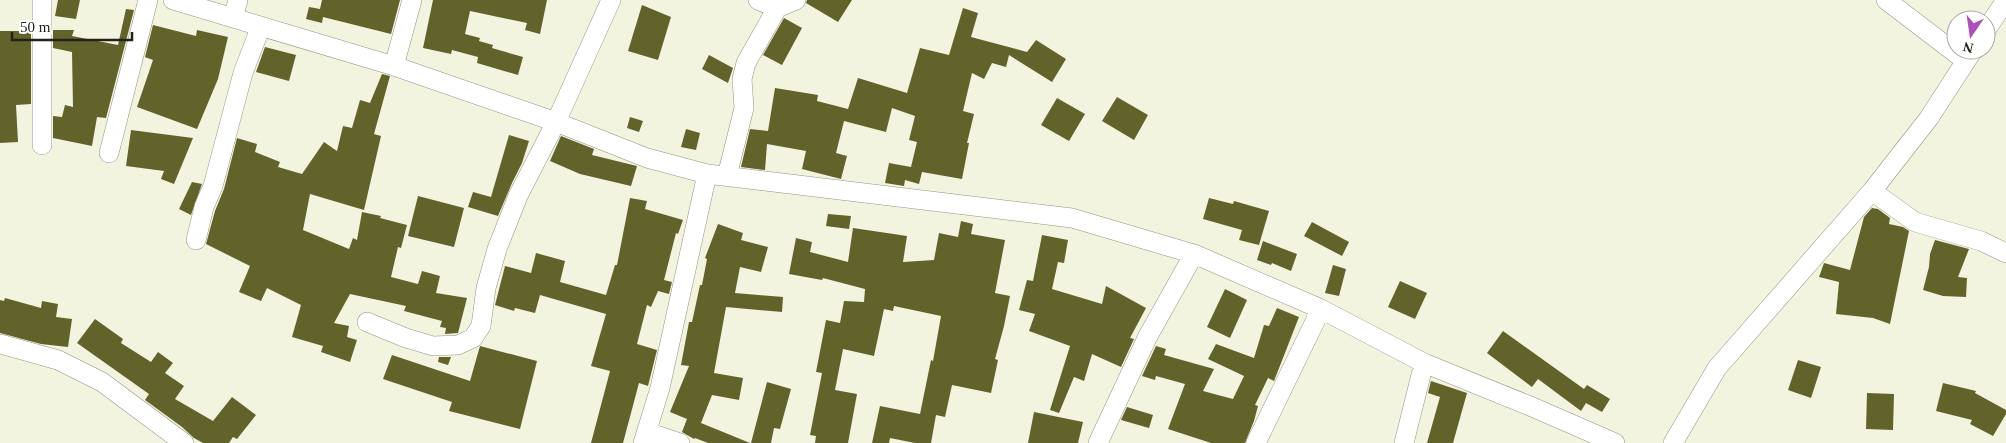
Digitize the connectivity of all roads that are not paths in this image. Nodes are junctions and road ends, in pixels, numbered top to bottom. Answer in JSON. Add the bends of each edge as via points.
{"nodes":[{"id":1,"x":42,"y":0,"type":"edge"},
{"id":2,"x":148,"y":0,"type":"edge"},
{"id":3,"x":173,"y":0,"type":"edge"},
{"id":4,"x":412,"y":0,"type":"edge"},
{"id":5,"x":611,"y":0,"type":"edge"},
{"id":6,"x":758,"y":0,"type":"edge"},
{"id":7,"x":796,"y":0,"type":"edge"},
{"id":8,"x":1886,"y":0,"type":"edge"},
{"id":9,"x":2006,"y":0,"type":"edge"},
{"id":10,"x":777,"y":8,"type":"junction"},
{"id":11,"x":235,"y":9,"type":"edge"},
{"id":12,"x":1996,"y":15,"type":"edge"},
{"id":13,"x":261,"y":26,"type":"junction"},
{"id":14,"x":1946,"y":40,"type":"edge"},
{"id":15,"x":1966,"y":60,"type":"edge"},
{"id":16,"x":394,"y":66,"type":"junction"},
{"id":17,"x":556,"y":122,"type":"junction"},
{"id":18,"x":42,"y":145,"type":"dead end"},
{"id":19,"x":109,"y":152,"type":"dead end"},
{"id":20,"x":706,"y":174,"type":"junction"},
{"id":21,"x":727,"y":176,"type":"junction"},
{"id":22,"x":1872,"y":191,"type":"junction"},
{"id":23,"x":196,"y":240,"type":"dead end"},
{"id":24,"x":1194,"y":254,"type":"junction"},
{"id":25,"x":2006,"y":254,"type":"edge"},
{"id":26,"x":1320,"y":309,"type":"junction"},
{"id":27,"x":367,"y":322,"type":"dead end"},
{"id":28,"x":0,"y":344,"type":"edge"},
{"id":29,"x":1424,"y":363,"type":"junction"},
{"id":30,"x":645,"y":437,"type":"edge"},
{"id":31,"x":184,"y":443,"type":"edge"},
{"id":32,"x":680,"y":443,"type":"edge"},
{"id":33,"x":1098,"y":443,"type":"edge"},
{"id":34,"x":1256,"y":443,"type":"edge"},
{"id":35,"x":1404,"y":443,"type":"edge"},
{"id":36,"x":1615,"y":443,"type":"edge"},
{"id":37,"x":1673,"y":443,"type":"edge"}],
"edges":[{"from":1,"to":18,"type":"street"},
{"from":2,"to":19,"type":"street"},
{"from":3,"to":11,"type":"street"},
{"from":4,"to":16,"type":"street"},
{"from":5,"to":17,"type":"street"},
{"from":6,"to":10,"type":"street"},
{"from":7,"to":10,"type":"street"},
{"from":8,"to":14,"type":"street"},
{"from":9,"to":12,"type":"street"},
{"from":10,"to":21,"type":"street","via":[[746,64],[742,79],[744,108]]},
{"from":11,"to":13,"type":"street"},
{"from":13,"to":16,"type":"street"},
{"from":13,"to":23,"type":"street","via":[[243,73]]},
{"from":15,"to":22,"type":"street","via":[[1929,118]]},
{"from":16,"to":17,"type":"street"},
{"from":17,"to":20,"type":"street","via":[[647,158]]},
{"from":17,"to":27,"type":"street","via":[[518,196],[497,249],[486,288],[481,326],[473,338],[458,345],[433,346]]},
{"from":20,"to":21,"type":"street"},
{"from":20,"to":30,"type":"street","via":[[660,388]]},
{"from":21,"to":24,"type":"street","via":[[1072,218]]},
{"from":22,"to":25,"type":"street","via":[[1915,222],[1981,241]]},
{"from":22,"to":37,"type":"street","via":[[1717,368]]},
{"from":24,"to":26,"type":"street"},
{"from":24,"to":33,"type":"street","via":[[1148,336]]},
{"from":26,"to":29,"type":"street"},
{"from":26,"to":34,"type":"street"},
{"from":28,"to":31,"type":"street","via":[[58,360],[102,382]]},
{"from":29,"to":35,"type":"street"},
{"from":29,"to":36,"type":"street"},
{"from":30,"to":32,"type":"street"}]}
